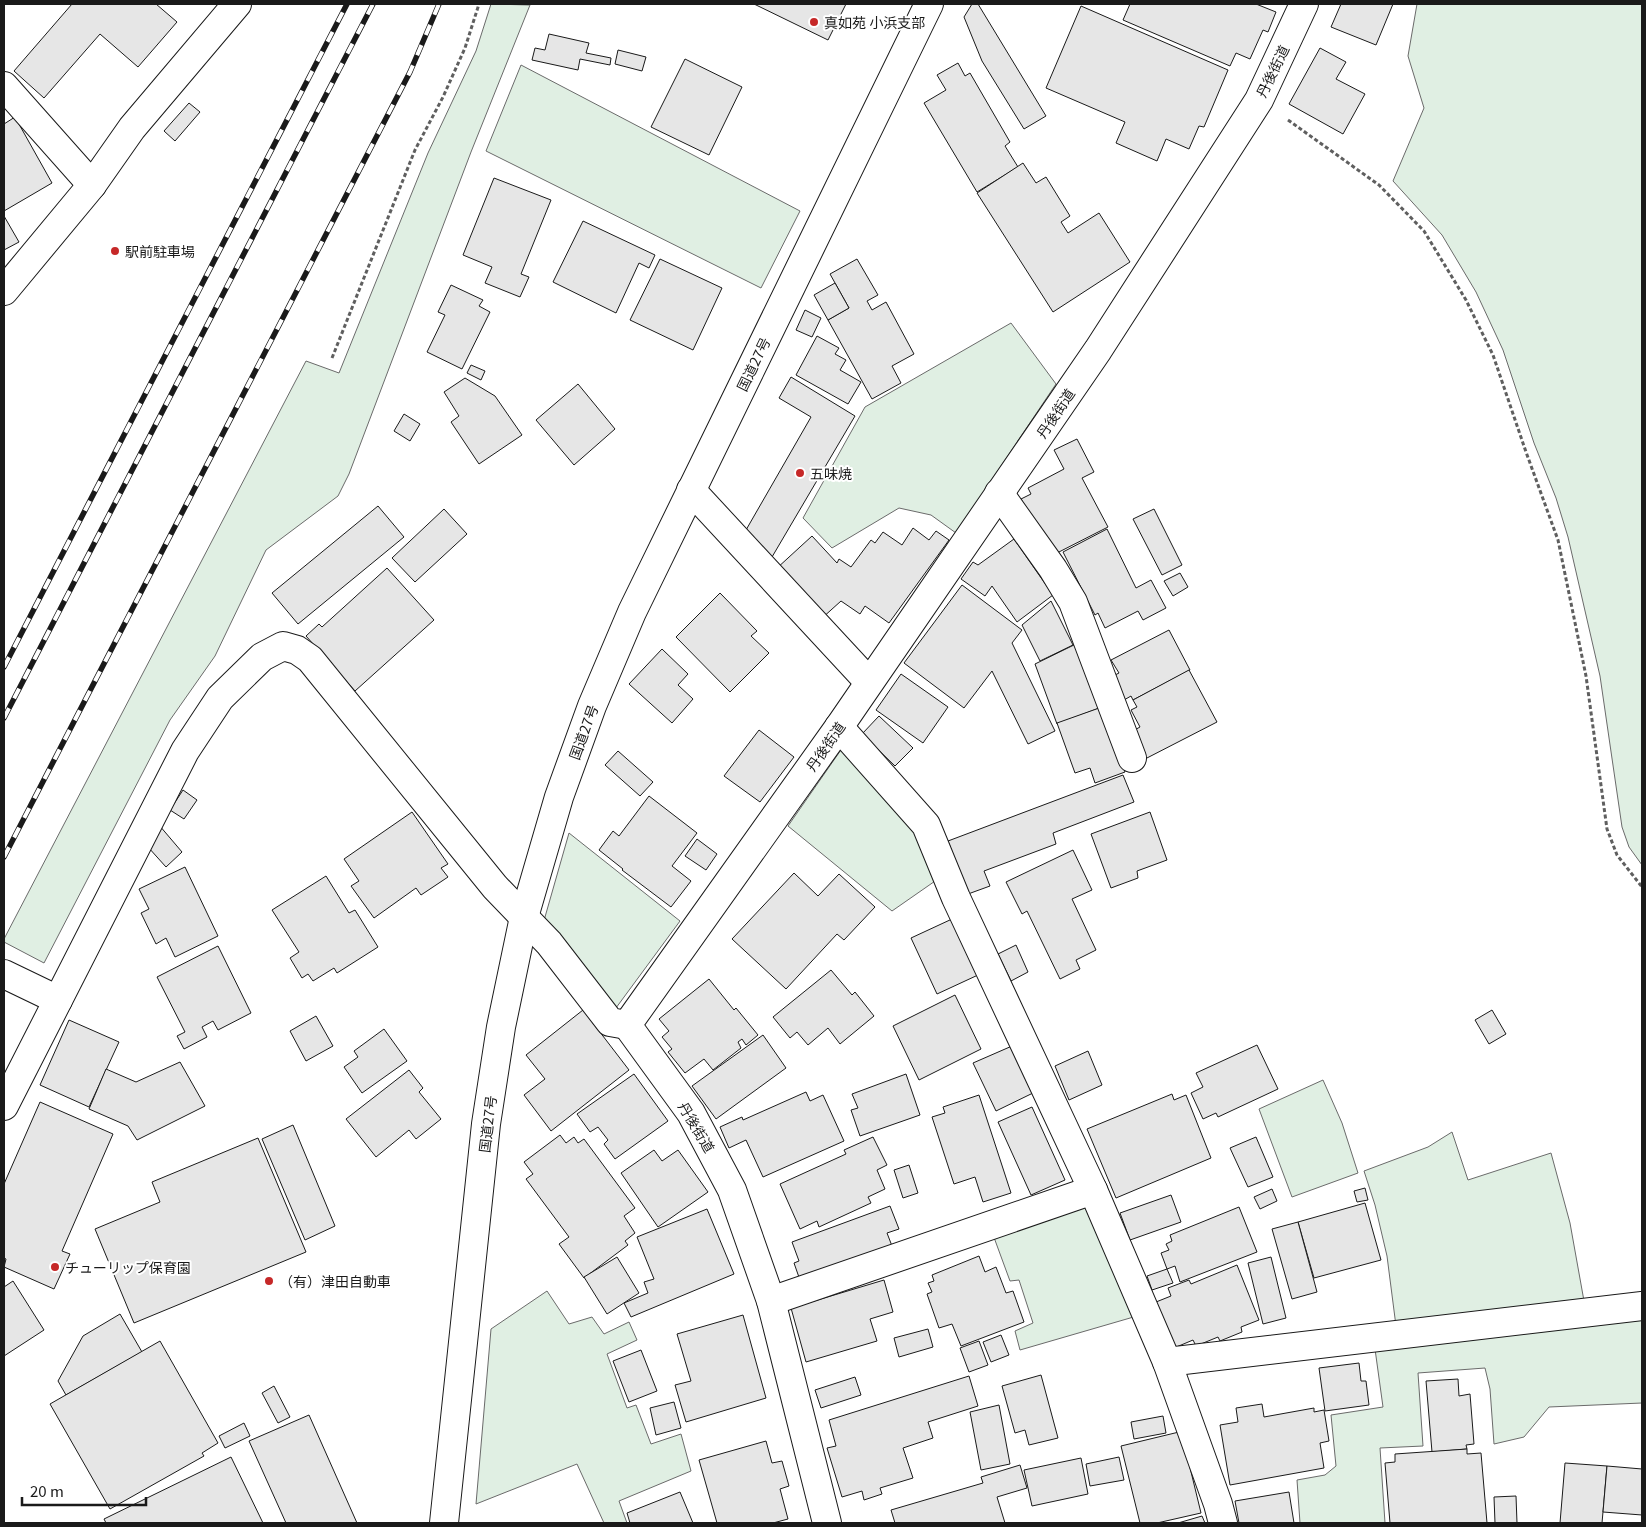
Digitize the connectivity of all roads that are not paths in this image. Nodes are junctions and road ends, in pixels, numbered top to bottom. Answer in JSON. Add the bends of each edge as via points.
{"nodes":[{"id":1,"x":237,"y":4,"type":"edge"},
{"id":2,"x":929,"y":4,"type":"edge"},
{"id":3,"x":1304,"y":4,"type":"edge"},
{"id":4,"x":4,"y":86,"type":"edge"},
{"id":5,"x":92,"y":185,"type":"junction"},
{"id":6,"x":4,"y":291,"type":"edge"},
{"id":7,"x":692,"y":490,"type":"junction"},
{"id":8,"x":999,"y":494,"type":"junction"},
{"id":9,"x":869,"y":682,"type":"junction"},
{"id":10,"x":838,"y":727,"type":"junction"},
{"id":11,"x":1132,"y":758,"type":"dead end"},
{"id":12,"x":524,"y":917,"type":"junction"},
{"id":13,"x":4,"y":974,"type":"edge"},
{"id":14,"x":58,"y":1000,"type":"junction"},
{"id":15,"x":627,"y":1025,"type":"junction"},
{"id":16,"x":4,"y":1106,"type":"edge"},
{"id":17,"x":1093,"y":1190,"type":"junction"},
{"id":18,"x":771,"y":1301,"type":"junction"},
{"id":19,"x":1642,"y":1306,"type":"edge"},
{"id":20,"x":1166,"y":1362,"type":"junction"},
{"id":21,"x":444,"y":1523,"type":"edge"},
{"id":22,"x":827,"y":1523,"type":"edge"},
{"id":23,"x":1223,"y":1523,"type":"edge"}],
"edges":[{"from":1,"to":5,"type":"main road","via":[[132,128]]},
{"from":2,"to":7,"type":"main road","name":"国道27号"},
{"from":3,"to":8,"type":"main road","name":"丹後街道","via":[[1259,100],[1098,350]]},
{"from":4,"to":5,"type":"main road"},
{"from":5,"to":6,"type":"main road"},
{"from":7,"to":9,"type":"main road"},
{"from":7,"to":12,"type":"main road","name":"国道27号","via":[[632,612],[592,706],[559,797]]},
{"from":8,"to":9,"type":"main road","name":"丹後街道"},
{"from":8,"to":11,"type":"main road","via":[[1074,602]]},
{"from":9,"to":10,"type":"main road","name":"丹後街道"},
{"from":10,"to":15,"type":"main road","name":"丹後街道"},
{"from":10,"to":17,"type":"main road","via":[[926,825],[956,898]]},
{"from":12,"to":14,"type":"main road","via":[[495,887],[310,659],[283,646],[262,657],[220,698],[185,751]]},
{"from":12,"to":15,"type":"main road","via":[[549,943],[610,1022]]},
{"from":12,"to":21,"type":"main road","name":"国道27号","via":[[501,1027],[486,1124]]},
{"from":13,"to":14,"type":"main road"},
{"from":14,"to":16,"type":"main road"},
{"from":15,"to":18,"type":"main road","name":"丹後街道","via":[[691,1113],[732,1190]]},
{"from":17,"to":18,"type":"main road"},
{"from":17,"to":20,"type":"main road"},
{"from":18,"to":22,"type":"main road","name":"丹後街道"},
{"from":19,"to":20,"type":"main road"},
{"from":20,"to":23,"type":"main road"}]}
